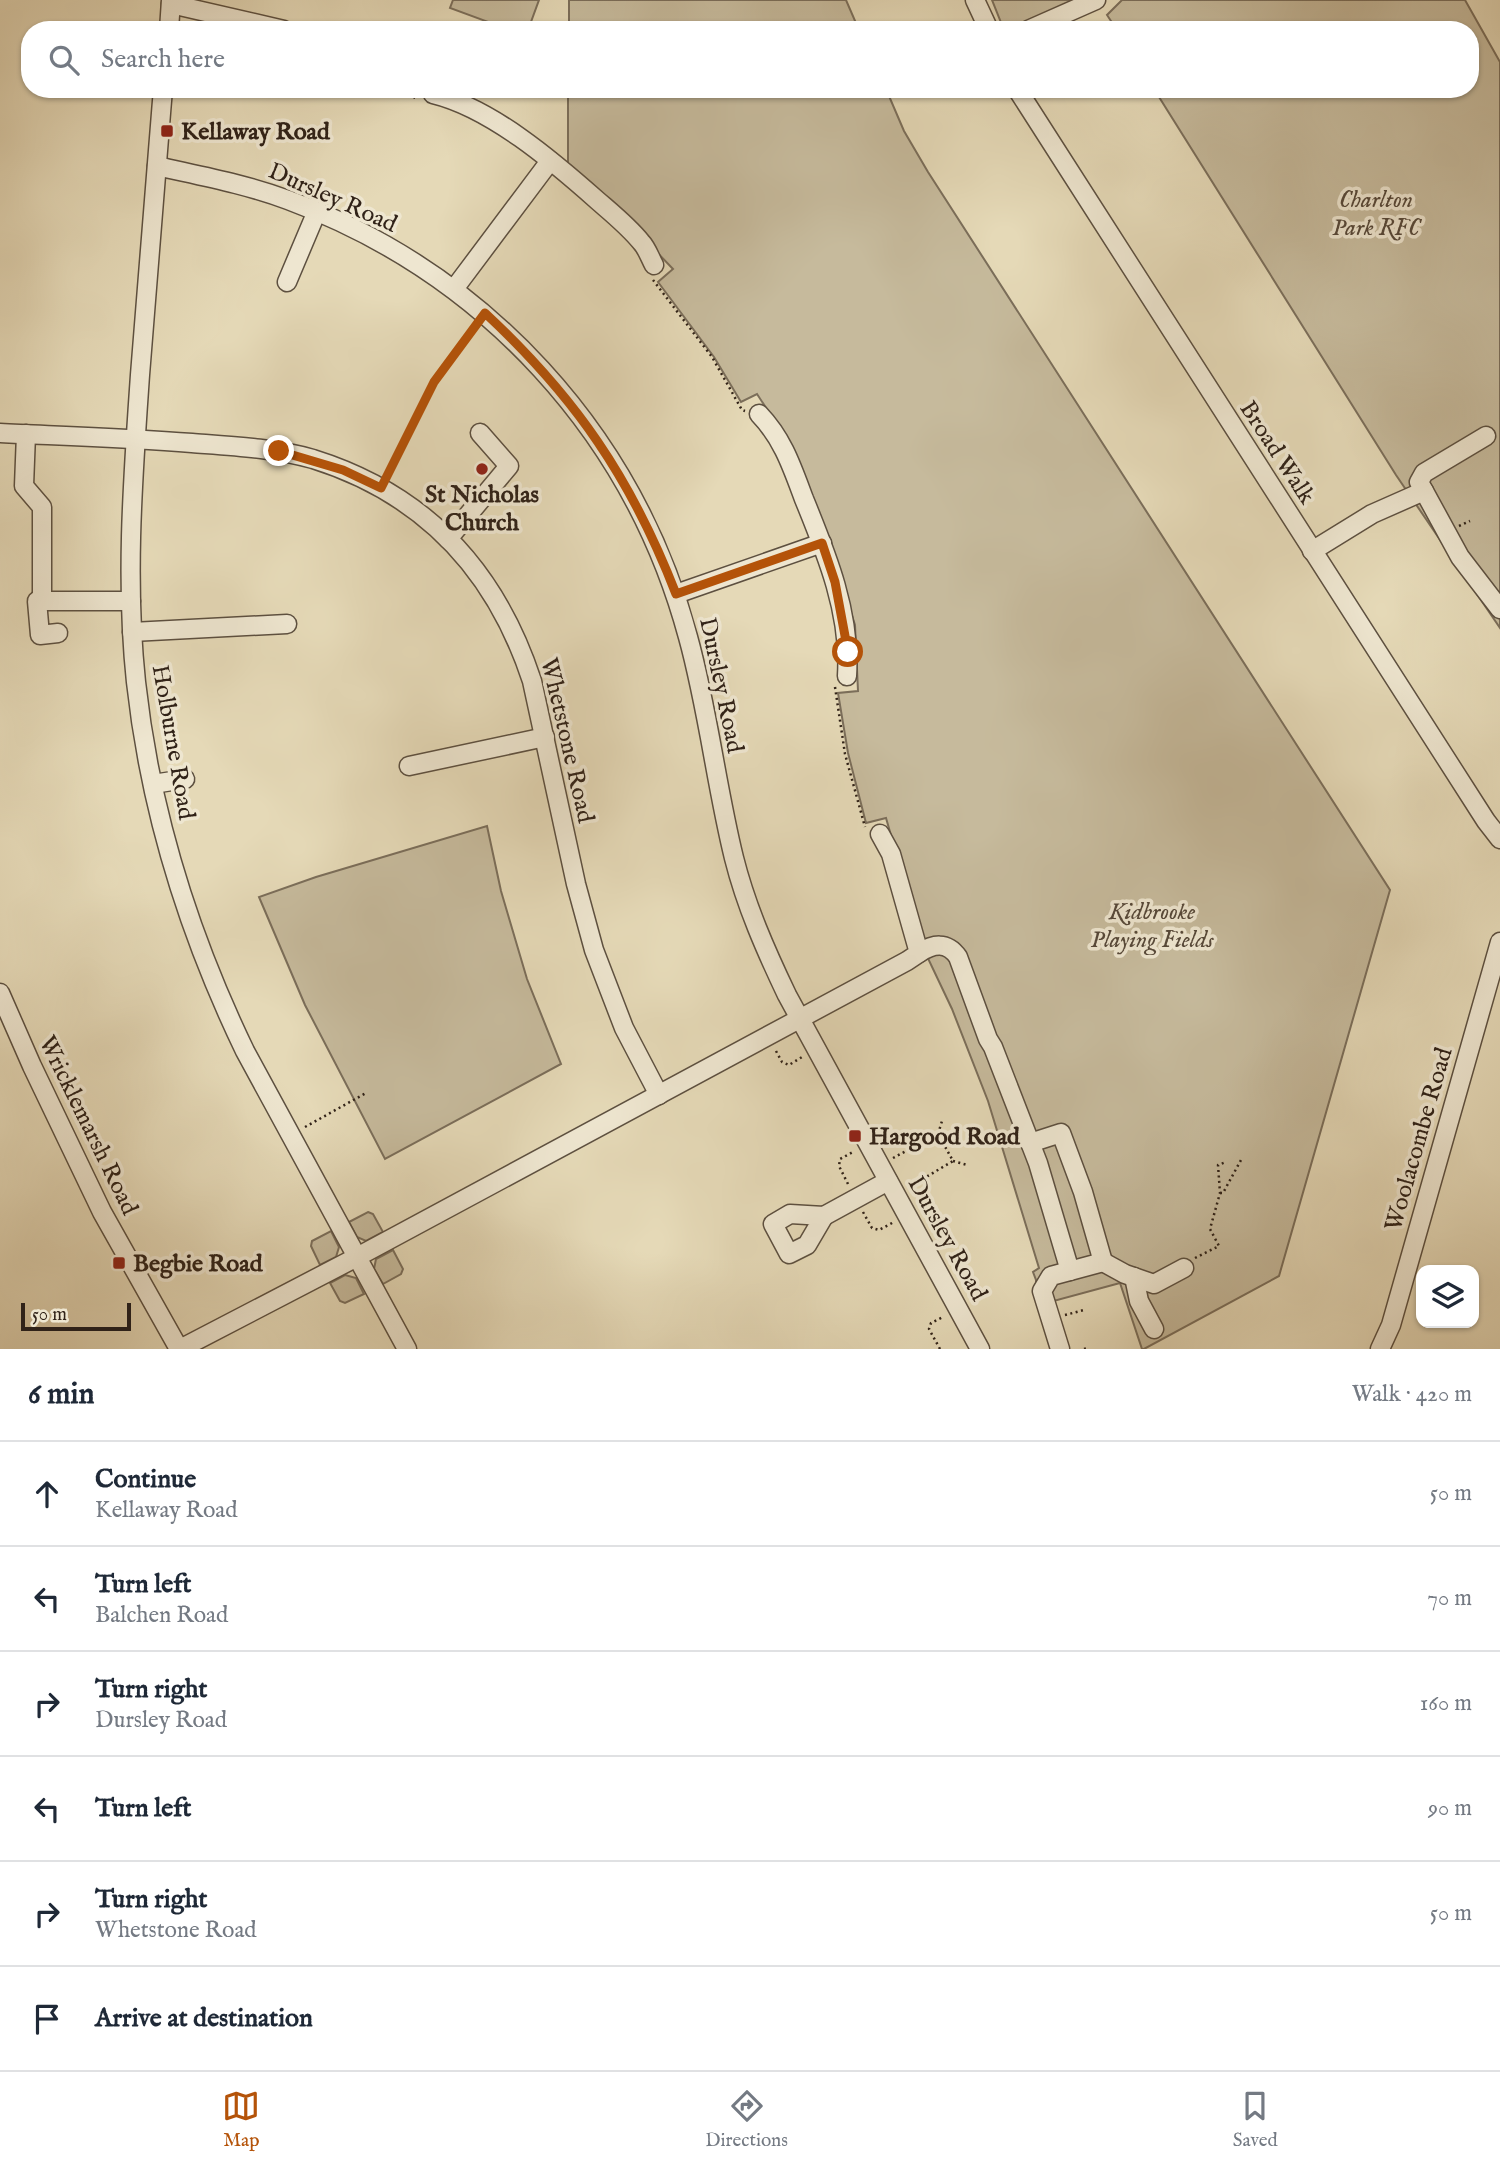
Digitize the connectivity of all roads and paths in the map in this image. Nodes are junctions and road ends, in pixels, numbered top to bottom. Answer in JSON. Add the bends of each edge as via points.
{"nodes":[{"id":1,"x":975,"y":0,"type":"edge"},
{"id":2,"x":1096,"y":0,"type":"edge"},
{"id":3,"x":171,"y":2,"type":"edge"},
{"id":4,"x":170,"y":21,"type":"edge"},
{"id":5,"x":248,"y":21,"type":"edge"},
{"id":6,"x":985,"y":21,"type":"edge"},
{"id":7,"x":1051,"y":21,"type":"edge"},
{"id":8,"x":162,"y":98,"type":"edge"},
{"id":9,"x":451,"y":98,"type":"edge"},
{"id":10,"x":1023,"y":98,"type":"edge"},
{"id":11,"x":550,"y":161,"type":"junction"},
{"id":12,"x":157,"y":166,"type":"junction"},
{"id":13,"x":317,"y":211,"type":"junction"},
{"id":14,"x":654,"y":265,"type":"joint"},
{"id":15,"x":287,"y":282,"type":"dead end"},
{"id":16,"x":454,"y":289,"type":"junction"},
{"id":17,"x":485,"y":313,"type":"junction"},
{"id":18,"x":759,"y":414,"type":"joint"},
{"id":19,"x":0,"y":433,"type":"edge"},
{"id":20,"x":480,"y":433,"type":"dead end"},
{"id":21,"x":26,"y":434,"type":"junction"},
{"id":22,"x":1486,"y":436,"type":"dead end"},
{"id":23,"x":135,"y":439,"type":"junction"},
{"id":24,"x":381,"y":488,"type":"junction"},
{"id":25,"x":1424,"y":491,"type":"junction"},
{"id":26,"x":449,"y":539,"type":"junction"},
{"id":27,"x":822,"y":543,"type":"junction"},
{"id":28,"x":1312,"y":551,"type":"junction"},
{"id":29,"x":676,"y":594,"type":"junction"},
{"id":30,"x":42,"y":601,"type":"junction"},
{"id":31,"x":131,"y":601,"type":"junction"},
{"id":32,"x":1500,"y":610,"type":"edge"},
{"id":33,"x":287,"y":624,"type":"dead end"},
{"id":34,"x":132,"y":632,"type":"junction"},
{"id":35,"x":58,"y":633,"type":"dead end"},
{"id":36,"x":847,"y":676,"type":"joint"},
{"id":37,"x":545,"y":737,"type":"junction"},
{"id":38,"x":409,"y":765,"type":"dead end"},
{"id":39,"x":185,"y":779,"type":"dead end"},
{"id":40,"x":153,"y":784,"type":"junction"},
{"id":41,"x":880,"y":834,"type":"joint"},
{"id":42,"x":1500,"y":839,"type":"edge"},
{"id":43,"x":1500,"y":942,"type":"edge"},
{"id":44,"x":919,"y":953,"type":"junction"},
{"id":45,"x":0,"y":993,"type":"edge"},
{"id":46,"x":800,"y":1018,"type":"junction"},
{"id":47,"x":768,"y":1036,"type":"junction"},
{"id":48,"x":817,"y":1049,"type":"junction"},
{"id":49,"x":366,"y":1094,"type":"dead end"},
{"id":50,"x":659,"y":1095,"type":"junction"},
{"id":51,"x":942,"y":1121,"type":"dead end"},
{"id":52,"x":300,"y":1130,"type":"dead end"},
{"id":53,"x":938,"y":1134,"type":"junction"},
{"id":54,"x":868,"y":1143,"type":"junction"},
{"id":55,"x":1030,"y":1143,"type":"junction"},
{"id":56,"x":890,"y":1160,"type":"dead end"},
{"id":57,"x":1241,"y":1160,"type":"dead end"},
{"id":58,"x":953,"y":1161,"type":"junction"},
{"id":59,"x":1226,"y":1162,"type":"dead end"},
{"id":60,"x":967,"y":1165,"type":"dead end"},
{"id":61,"x":888,"y":1181,"type":"junction"},
{"id":62,"x":906,"y":1189,"type":"dead end"},
{"id":63,"x":1220,"y":1193,"type":"junction"},
{"id":64,"x":856,"y":1199,"type":"junction"},
{"id":65,"x":907,"y":1215,"type":"junction"},
{"id":66,"x":824,"y":1216,"type":"dead end"},
{"id":67,"x":357,"y":1257,"type":"junction"},
{"id":68,"x":1103,"y":1262,"type":"junction"},
{"id":69,"x":1184,"y":1268,"type":"joint"},
{"id":70,"x":1070,"y":1271,"type":"junction"},
{"id":71,"x":1133,"y":1277,"type":"junction"},
{"id":72,"x":958,"y":1308,"type":"junction"},
{"id":73,"x":1154,"y":1329,"type":"dead end"},
{"id":74,"x":973,"y":1347,"type":"edge"},
{"id":75,"x":180,"y":1349,"type":"edge"},
{"id":76,"x":407,"y":1349,"type":"edge"},
{"id":77,"x":940,"y":1349,"type":"edge"},
{"id":78,"x":1060,"y":1349,"type":"edge"},
{"id":79,"x":1380,"y":1349,"type":"edge"}],
"edges":[{"from":1,"to":6,"type":"street"},
{"from":2,"to":7,"type":"street"},
{"from":3,"to":4,"type":"street"},
{"from":3,"to":5,"type":"street"},
{"from":8,"to":12,"type":"street","name":"Holburne Road"},
{"from":9,"to":11,"type":"street","via":[[488,117]]},
{"from":10,"to":28,"type":"street","name":"Broad Walk"},
{"from":11,"to":14,"type":"street","via":[[627,227]]},
{"from":11,"to":16,"type":"street"},
{"from":12,"to":13,"type":"street","name":"Dursley Road","via":[[243,185]]},
{"from":12,"to":23,"type":"street","name":"Holburne Road"},
{"from":13,"to":15,"type":"street"},
{"from":13,"to":16,"type":"street","name":"Dursley Road","via":[[385,244]]},
{"from":14,"to":18,"type":"path","via":[[652,278],[712,357],[742,411]]},
{"from":16,"to":17,"type":"street","name":"Dursley Road"},
{"from":17,"to":24,"type":"path","via":[[434,382]]},
{"from":17,"to":29,"type":"street","name":"Dursley Road","via":[[550,379],[593,433],[640,511]]},
{"from":18,"to":27,"type":"street","via":[[787,456]]},
{"from":19,"to":21,"type":"street","name":"Whetstone Road"},
{"from":20,"to":26,"type":"street","via":[[509,467]]},
{"from":21,"to":23,"type":"street","name":"Whetstone Road"},
{"from":21,"to":30,"type":"street","via":[[24,486],[42,508]]},
{"from":22,"to":25,"type":"street","via":[[1424,473],[1419,482]]},
{"from":23,"to":24,"type":"street","name":"Whetstone Road","via":[[279,451],[343,470]]},
{"from":23,"to":31,"type":"street","name":"Holburne Road"},
{"from":24,"to":26,"type":"street","name":"Whetstone Road"},
{"from":25,"to":28,"type":"street","via":[[1372,513]]},
{"from":25,"to":32,"type":"street","via":[[1460,557]]},
{"from":26,"to":37,"type":"street","name":"Whetstone Road","via":[[507,617],[522,648]]},
{"from":27,"to":29,"type":"street"},
{"from":27,"to":36,"type":"street","via":[[844,620]]},
{"from":28,"to":42,"type":"street","name":"Broad Walk"},
{"from":29,"to":46,"type":"street","name":"Dursley Road","via":[[734,859],[764,945]]},
{"from":30,"to":31,"type":"street"},
{"from":30,"to":35,"type":"street","via":[[37,601],[40,635]]},
{"from":31,"to":34,"type":"street","name":"Holburne Road"},
{"from":33,"to":34,"type":"street"},
{"from":34,"to":40,"type":"street","name":"Holburne Road"},
{"from":36,"to":41,"type":"path","via":[[835,686],[845,754],[865,829]]},
{"from":37,"to":38,"type":"street"},
{"from":37,"to":50,"type":"street","name":"Whetstone Road","via":[[594,950],[624,1028]]},
{"from":39,"to":40,"type":"street"},
{"from":40,"to":67,"type":"street","name":"Holburne Road","via":[[192,926],[227,1014]]},
{"from":41,"to":44,"type":"street","via":[[891,854]]},
{"from":43,"to":79,"type":"street","name":"Woolacombe Road","via":[[1391,1325]]},
{"from":44,"to":46,"type":"street"},
{"from":44,"to":55,"type":"street","via":[[940,944],[958,957]]},
{"from":45,"to":75,"type":"street","name":"Wricklemarsh Road","via":[[102,1212]]},
{"from":46,"to":47,"type":"street"},
{"from":46,"to":48,"type":"street","name":"Dursley Road"},
{"from":47,"to":48,"type":"path","via":[[782,1062],[789,1065]]},
{"from":47,"to":50,"type":"street"},
{"from":48,"to":54,"type":"street","name":"Dursley Road"},
{"from":49,"to":52,"type":"path"},
{"from":50,"to":67,"type":"street","via":[[466,1204]]},
{"from":51,"to":53,"type":"path"},
{"from":53,"to":56,"type":"path"},
{"from":53,"to":58,"type":"path"},
{"from":54,"to":61,"type":"street","name":"Dursley Road"},
{"from":54,"to":64,"type":"path","via":[[841,1159],[839,1166]]},
{"from":55,"to":68,"type":"street","via":[[1061,1133]]},
{"from":55,"to":70,"type":"street"},
{"from":57,"to":63,"type":"path"},
{"from":58,"to":60,"type":"path"},
{"from":58,"to":62,"type":"path"},
{"from":59,"to":63,"type":"path","via":[[1219,1165]]},
{"from":61,"to":64,"type":"street"},
{"from":61,"to":65,"type":"street","name":"Dursley Road"},
{"from":63,"to":69,"type":"path","via":[[1210,1229],[1219,1245]]},
{"from":64,"to":65,"type":"path","via":[[872,1228],[879,1230]]},
{"from":64,"to":66,"type":"street"},
{"from":65,"to":72,"type":"street","name":"Dursley Road"},
{"from":67,"to":75,"type":"street"},
{"from":67,"to":76,"type":"street","name":"Holburne Road"},
{"from":68,"to":70,"type":"street"},
{"from":68,"to":71,"type":"street"},
{"from":69,"to":71,"type":"street","via":[[1154,1284]]},
{"from":70,"to":78,"type":"street","via":[[1051,1276],[1042,1290]]},
{"from":71,"to":73,"type":"street"},
{"from":72,"to":74,"type":"street","name":"Dursley Road"},
{"from":72,"to":77,"type":"path","via":[[931,1323],[929,1329]]}]}
